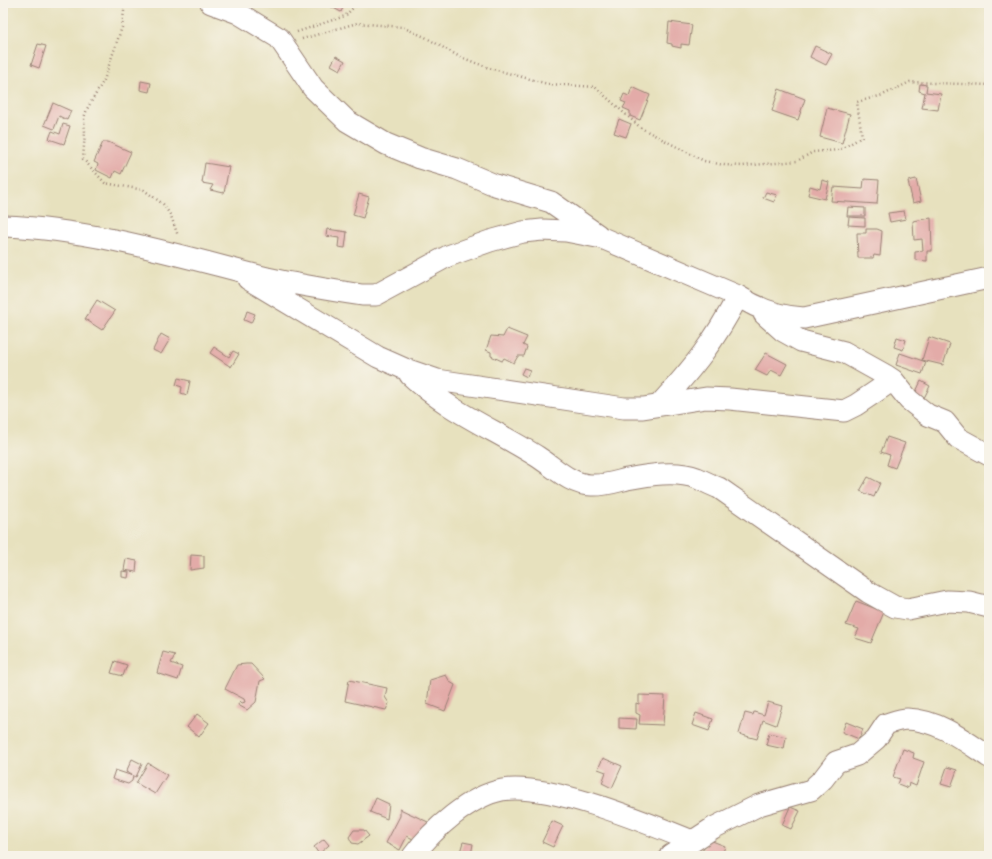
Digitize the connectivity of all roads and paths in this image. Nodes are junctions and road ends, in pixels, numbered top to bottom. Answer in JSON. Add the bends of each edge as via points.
{"nodes":[{"id":1,"x":125,"y":3,"type":"edge"},
{"id":2,"x":211,"y":3,"type":"edge"},
{"id":3,"x":358,"y":3,"type":"edge"},
{"id":4,"x":282,"y":41,"type":"junction"},
{"id":5,"x":989,"y":85,"type":"edge"},
{"id":6,"x":3,"y":226,"type":"edge"},
{"id":7,"x":602,"y":238,"type":"junction"},
{"id":8,"x":184,"y":255,"type":"junction"},
{"id":9,"x":230,"y":268,"type":"junction"},
{"id":10,"x":989,"y":278,"type":"edge"},
{"id":11,"x":744,"y":300,"type":"junction"},
{"id":12,"x":405,"y":370,"type":"junction"},
{"id":13,"x":893,"y":380,"type":"junction"},
{"id":14,"x":659,"y":405,"type":"junction"},
{"id":15,"x":989,"y":455,"type":"edge"},
{"id":16,"x":989,"y":606,"type":"edge"},
{"id":17,"x":989,"y":757,"type":"edge"},
{"id":18,"x":692,"y":841,"type":"junction"},
{"id":19,"x":413,"y":856,"type":"edge"},
{"id":20,"x":670,"y":856,"type":"edge"}],
"edges":[{"from":1,"to":8,"type":"path","via":[[122,27],[104,80],[84,118],[83,159],[105,183],[144,190],[163,204],[171,216]]},
{"from":2,"to":4,"type":"street","via":[[238,13]]},
{"from":3,"to":4,"type":"path","via":[[345,16]]},
{"from":4,"to":5,"type":"path","via":[[357,23],[402,27],[458,56],[489,68],[548,84],[595,87],[641,128],[704,161],[724,165],[743,166],[797,160],[813,152],[839,150],[862,137],[857,102],[882,95],[910,82]]},
{"from":4,"to":7,"type":"street","via":[[313,88],[347,121],[386,144],[414,156],[551,202]]},
{"from":6,"to":8,"type":"street","via":[[33,227],[144,245]]},
{"from":7,"to":9,"type":"street","via":[[566,231],[523,232],[448,256],[376,295],[325,289]]},
{"from":7,"to":11,"type":"street"},
{"from":8,"to":9,"type":"street"},
{"from":9,"to":12,"type":"street","via":[[378,357]]},
{"from":10,"to":11,"type":"street","via":[[804,318],[786,318]]},
{"from":11,"to":13,"type":"street","via":[[783,331],[801,341],[844,352]]},
{"from":11,"to":14,"type":"street","via":[[699,361]]},
{"from":12,"to":14,"type":"street","via":[[437,380],[596,405],[643,408]]},
{"from":12,"to":16,"type":"street","via":[[426,390],[470,420],[579,483],[608,484],[655,475],[677,474],[695,477],[719,488],[868,592],[895,607],[908,609],[947,601]]},
{"from":13,"to":14,"type":"street","via":[[856,405],[844,410],[730,398],[706,398]]},
{"from":13,"to":15,"type":"street","via":[[909,400],[928,415],[945,422],[958,438]]},
{"from":17,"to":18,"type":"street","via":[[944,728],[926,722],[906,719],[886,724],[876,738],[857,755],[836,762],[811,790],[759,805]]},
{"from":18,"to":19,"type":"street","via":[[615,812],[567,798],[548,793],[503,790],[471,802],[423,843]]},
{"from":18,"to":20,"type":"street"}]}
